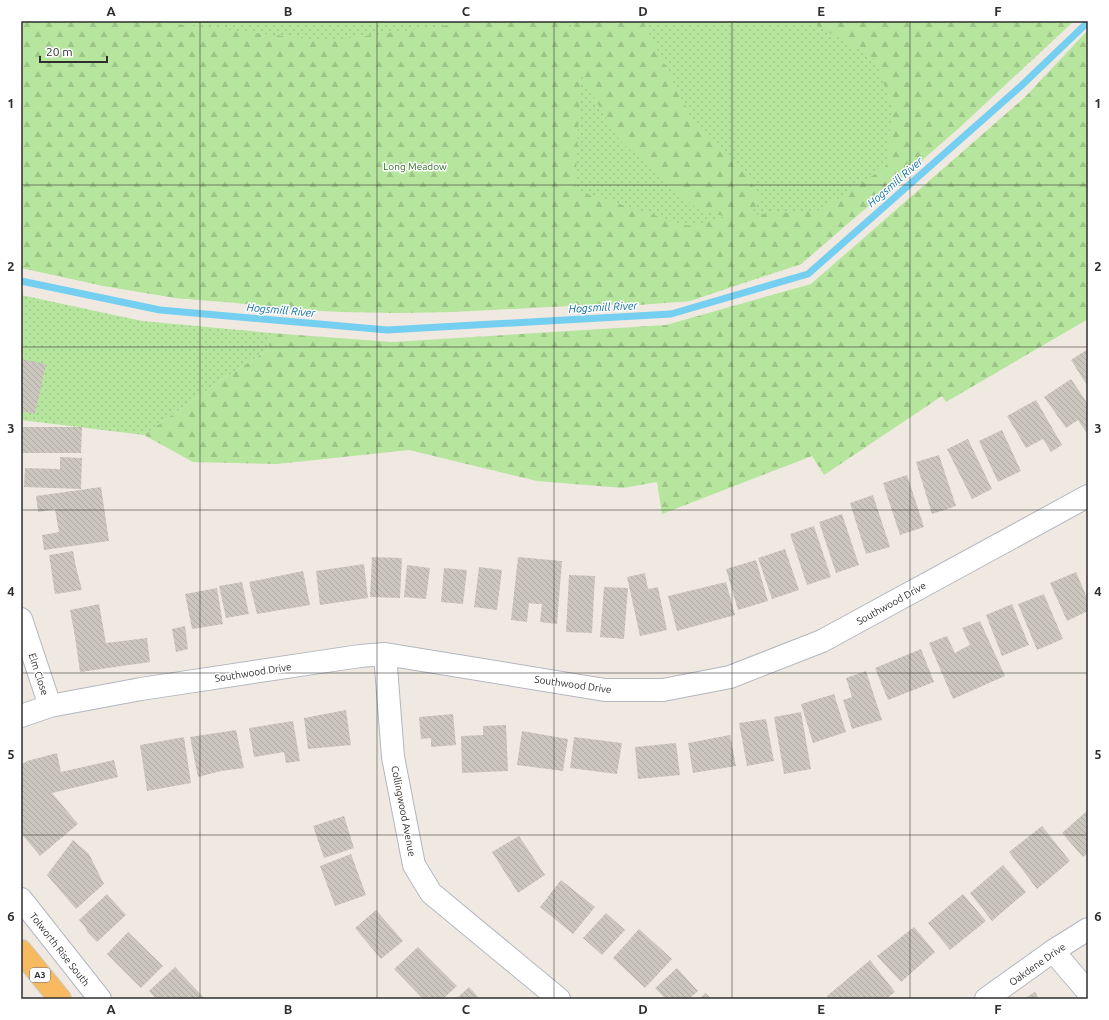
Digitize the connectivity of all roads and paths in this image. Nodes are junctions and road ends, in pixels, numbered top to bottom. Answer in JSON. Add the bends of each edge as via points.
{"nodes":[{"id":1,"x":1088,"y":496,"type":"edge"},
{"id":2,"x":21,"y":619,"type":"edge"},
{"id":3,"x":385,"y":654,"type":"junction"},
{"id":4,"x":50,"y":706,"type":"junction"},
{"id":5,"x":21,"y":716,"type":"edge"},
{"id":6,"x":21,"y":899,"type":"edge"},
{"id":7,"x":1088,"y":929,"type":"edge"},
{"id":8,"x":21,"y":951,"type":"edge"},
{"id":9,"x":1053,"y":951,"type":"junction"},
{"id":10,"x":1088,"y":992,"type":"edge"},
{"id":11,"x":60,"y":999,"type":"edge"},
{"id":12,"x":100,"y":999,"type":"edge"},
{"id":13,"x":559,"y":999,"type":"edge"},
{"id":14,"x":986,"y":999,"type":"edge"}],
"edges":[{"from":1,"to":3,"type":"street","name":"Southwood Drive","via":[[822,641],[730,678],[663,690],[605,690]]},
{"from":2,"to":4,"type":"street","name":"Elm Close"},
{"from":3,"to":4,"type":"street","name":"Southwood Drive","via":[[141,689]]},
{"from":3,"to":13,"type":"street","name":"Collingwood Avenue","via":[[393,757],[414,865],[431,893]]},
{"from":4,"to":5,"type":"street","name":"Southwood Drive"},
{"from":6,"to":12,"type":"street","name":"Tolworth Rise South"},
{"from":7,"to":9,"type":"street","name":"Oakdene Drive"},
{"from":8,"to":11,"type":"highway","number":"A3"},
{"from":9,"to":10,"type":"street"},
{"from":9,"to":14,"type":"street","name":"Oakdene Drive"}]}
